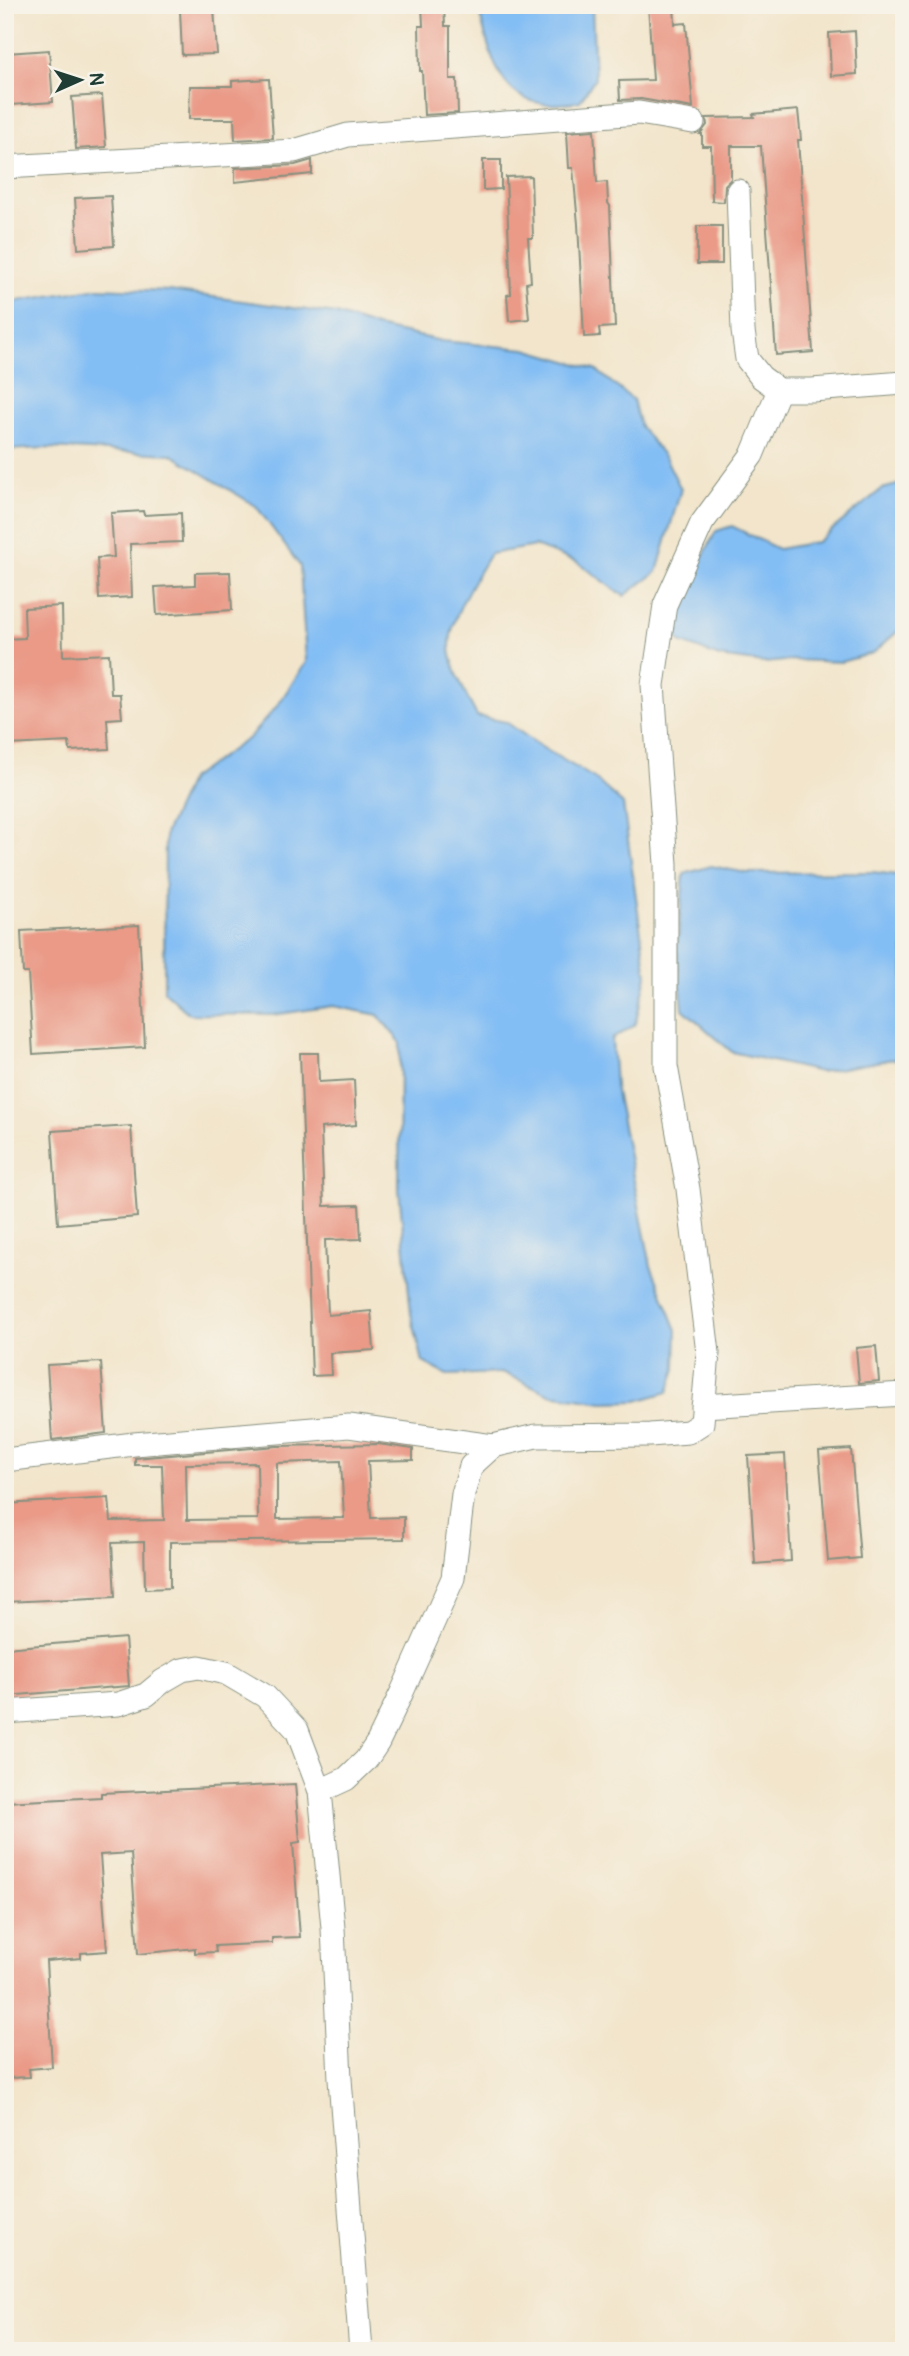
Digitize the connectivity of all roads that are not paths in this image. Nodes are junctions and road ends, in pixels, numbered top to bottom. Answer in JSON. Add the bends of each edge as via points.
{"nodes":[{"id":1,"x":693,"y":122,"type":"dead end"},
{"id":2,"x":5,"y":167,"type":"edge"},
{"id":3,"x":738,"y":191,"type":"dead end"},
{"id":4,"x":904,"y":383,"type":"edge"},
{"id":5,"x":779,"y":390,"type":"junction"},
{"id":6,"x":904,"y":1394,"type":"edge"},
{"id":7,"x":703,"y":1406,"type":"junction"},
{"id":8,"x":493,"y":1446,"type":"junction"},
{"id":9,"x":5,"y":1460,"type":"edge"},
{"id":10,"x":5,"y":1712,"type":"edge"},
{"id":11,"x":320,"y":1791,"type":"junction"},
{"id":12,"x":361,"y":2351,"type":"edge"}],
"edges":[{"from":1,"to":2,"type":"street","via":[[639,113],[348,135],[294,151]]},
{"from":3,"to":5,"type":"street","via":[[747,359]]},
{"from":4,"to":5,"type":"street"},
{"from":5,"to":7,"type":"street","via":[[752,455],[702,523],[665,605],[653,685],[666,864],[666,1066],[688,1189],[708,1353]]},
{"from":6,"to":7,"type":"street"},
{"from":7,"to":8,"type":"street","via":[[702,1423],[688,1432],[536,1436]]},
{"from":8,"to":9,"type":"street","via":[[349,1426]]},
{"from":8,"to":11,"type":"street","via":[[471,1466],[453,1578],[384,1729],[366,1760],[346,1779]]},
{"from":10,"to":11,"type":"street","via":[[118,1704],[146,1695],[182,1671],[199,1667],[226,1673],[265,1696],[297,1730]]},
{"from":11,"to":12,"type":"street"}]}
